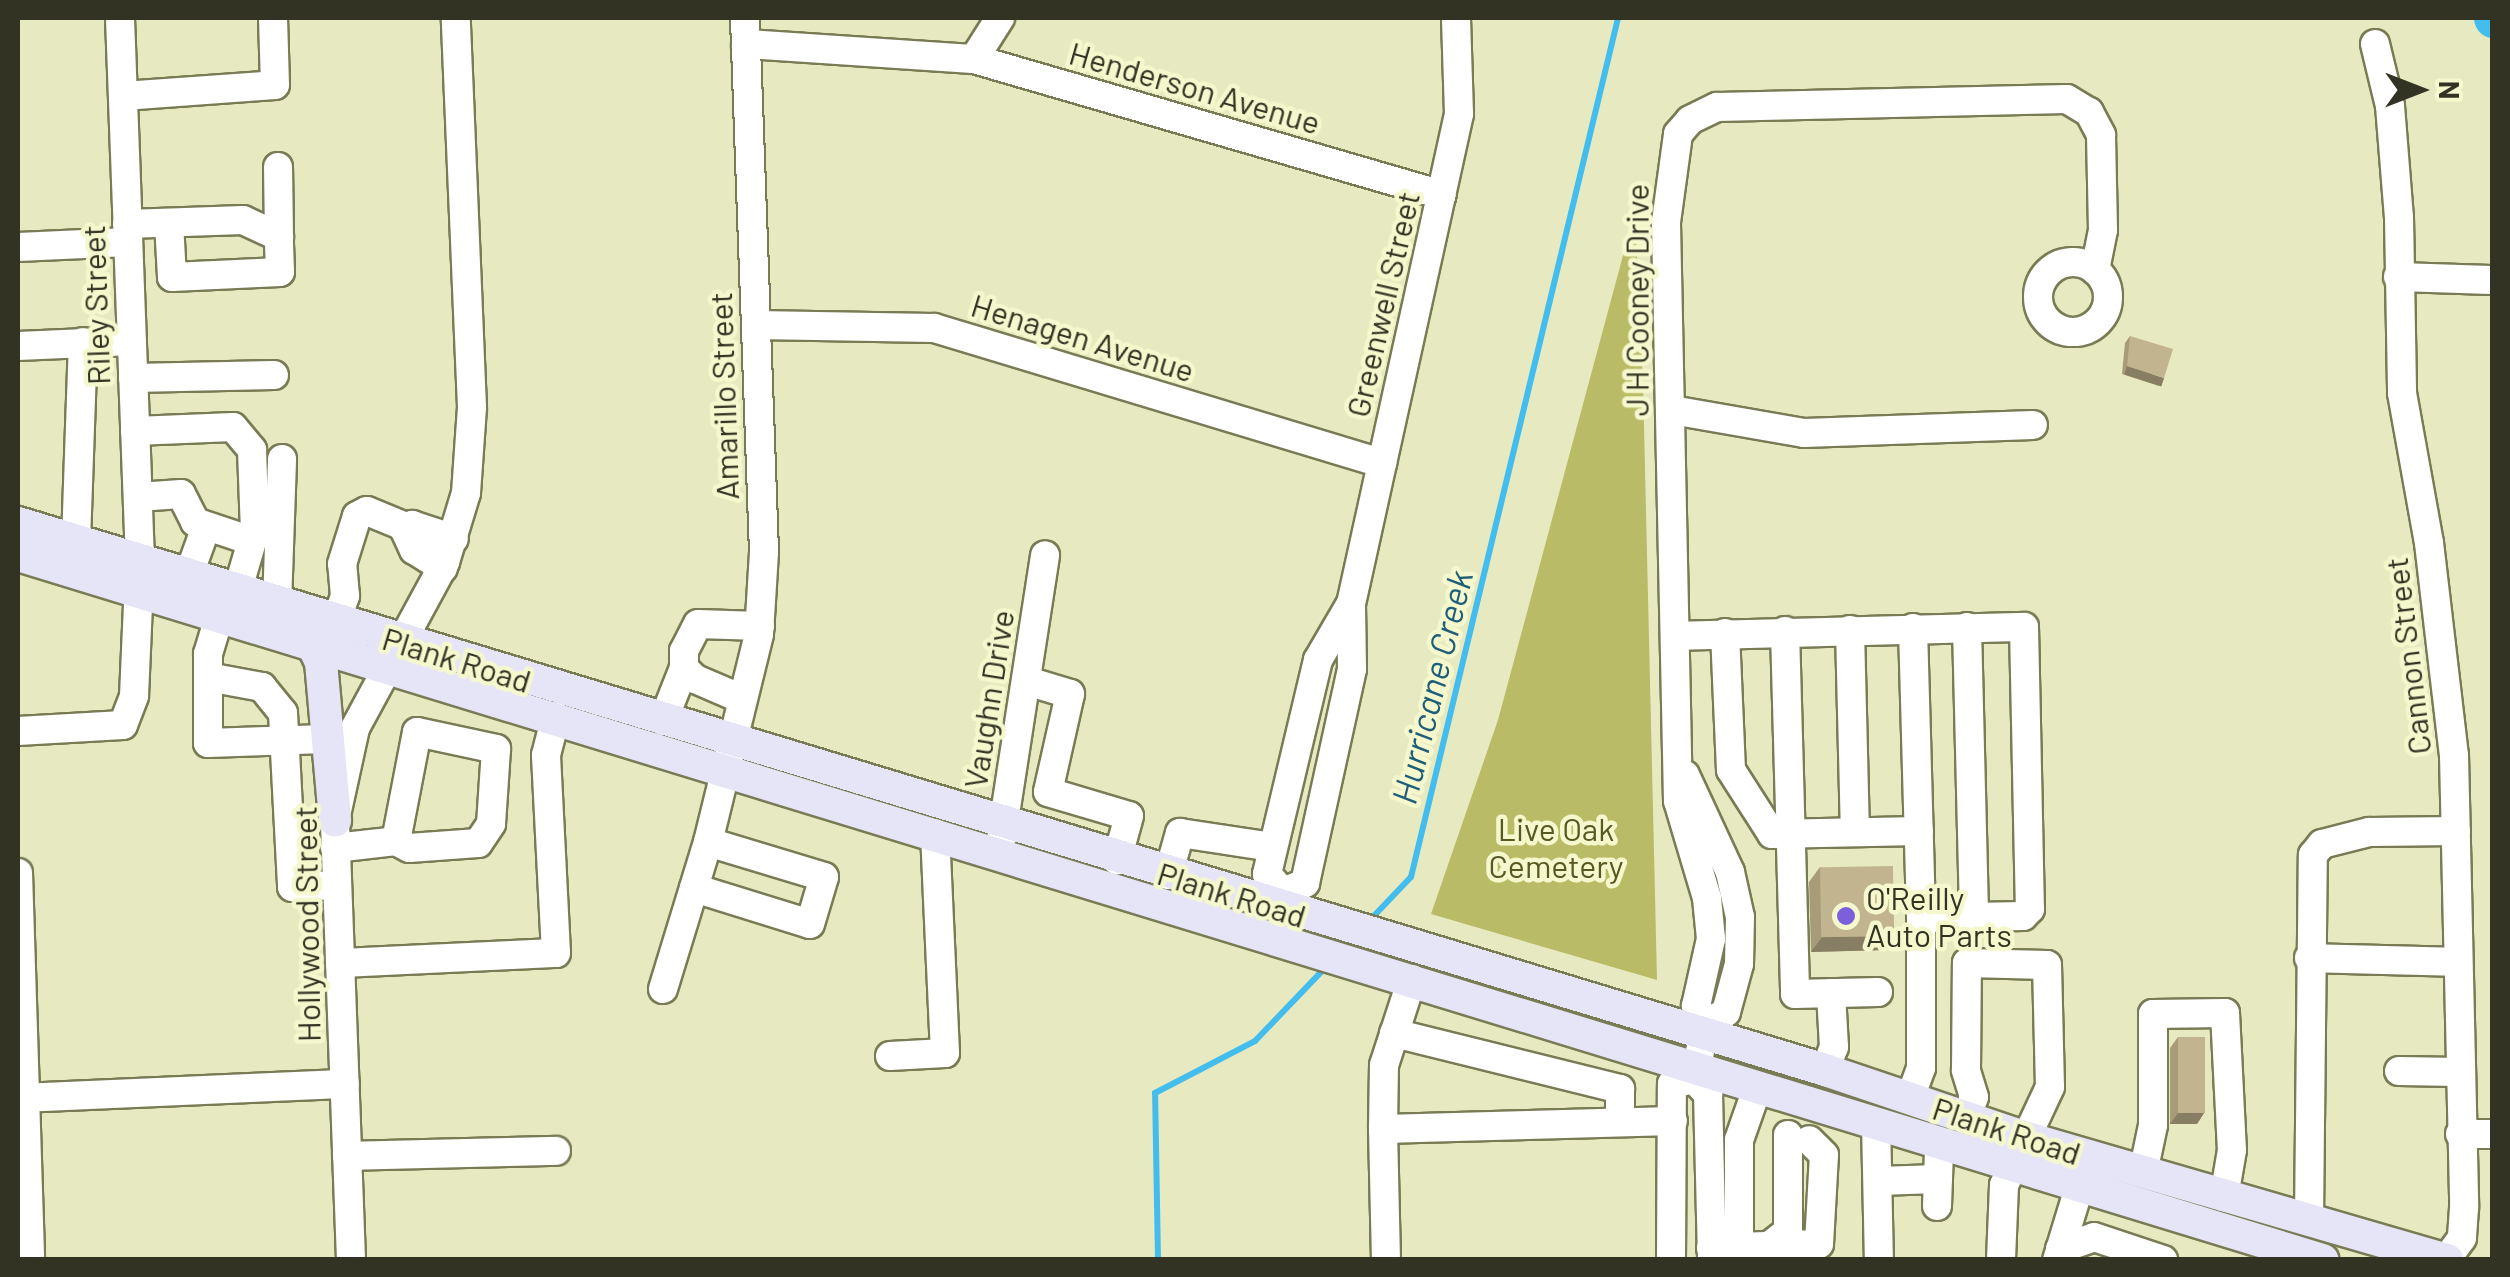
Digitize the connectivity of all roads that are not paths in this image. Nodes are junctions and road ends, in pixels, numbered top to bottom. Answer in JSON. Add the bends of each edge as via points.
{"nodes":[{"id":1,"x":120,"y":18,"type":"edge"},
{"id":2,"x":273,"y":18,"type":"edge"},
{"id":3,"x":456,"y":18,"type":"edge"},
{"id":4,"x":1456,"y":18,"type":"edge"},
{"id":5,"x":997,"y":25,"type":"edge"},
{"id":6,"x":745,"y":31,"type":"edge"},
{"id":7,"x":2375,"y":44,"type":"dead end"},
{"id":8,"x":974,"y":59,"type":"junction"},
{"id":9,"x":123,"y":96,"type":"junction"},
{"id":10,"x":278,"y":168,"type":"dead end"},
{"id":11,"x":1442,"y":195,"type":"junction"},
{"id":12,"x":169,"y":223,"type":"junction"},
{"id":13,"x":128,"y":233,"type":"junction"},
{"id":14,"x":279,"y":237,"type":"junction"},
{"id":15,"x":18,"y":248,"type":"edge"},
{"id":16,"x":2095,"y":270,"type":"dead end"},
{"id":17,"x":2398,"y":277,"type":"junction"},
{"id":18,"x":2492,"y":280,"type":"edge"},
{"id":19,"x":756,"y":325,"type":"junction"},
{"id":20,"x":132,"y":341,"type":"junction"},
{"id":21,"x":83,"y":342,"type":"junction"},
{"id":22,"x":18,"y":346,"type":"edge"},
{"id":23,"x":274,"y":374,"type":"dead end"},
{"id":24,"x":133,"y":378,"type":"junction"},
{"id":25,"x":1672,"y":410,"type":"junction"},
{"id":26,"x":2033,"y":425,"type":"dead end"},
{"id":27,"x":135,"y":430,"type":"junction"},
{"id":28,"x":282,"y":459,"type":"dead end"},
{"id":29,"x":1382,"y":463,"type":"junction"},
{"id":30,"x":138,"y":497,"type":"junction"},
{"id":31,"x":18,"y":523,"type":"edge"},
{"id":32,"x":206,"y":527,"type":"junction"},
{"id":33,"x":406,"y":527,"type":"junction"},
{"id":34,"x":454,"y":539,"type":"junction"},
{"id":35,"x":252,"y":541,"type":"junction"},
{"id":36,"x":76,"y":542,"type":"junction"},
{"id":37,"x":1045,"y":555,"type":"dead end"},
{"id":38,"x":18,"y":556,"type":"edge"},
{"id":39,"x":443,"y":568,"type":"junction"},
{"id":40,"x":140,"y":575,"type":"junction"},
{"id":41,"x":188,"y":577,"type":"junction"},
{"id":42,"x":229,"y":603,"type":"junction"},
{"id":43,"x":277,"y":604,"type":"junction"},
{"id":44,"x":1351,"y":604,"type":"junction"},
{"id":45,"x":760,"y":626,"type":"junction"},
{"id":46,"x":1966,"y":626,"type":"junction"},
{"id":47,"x":1913,"y":628,"type":"junction"},
{"id":48,"x":1850,"y":630,"type":"junction"},
{"id":49,"x":1786,"y":631,"type":"junction"},
{"id":50,"x":324,"y":632,"type":"junction"},
{"id":51,"x":1725,"y":633,"type":"junction"},
{"id":52,"x":1676,"y":636,"type":"junction"},
{"id":53,"x":397,"y":654,"type":"junction"},
{"id":54,"x":684,"y":668,"type":"junction"},
{"id":55,"x":208,"y":677,"type":"junction"},
{"id":56,"x":1027,"y":682,"type":"junction"},
{"id":57,"x":495,"y":697,"type":"junction"},
{"id":58,"x":742,"y":698,"type":"junction"},
{"id":59,"x":556,"y":716,"type":"junction"},
{"id":60,"x":664,"y":721,"type":"junction"},
{"id":61,"x":18,"y":731,"type":"edge"},
{"id":62,"x":326,"y":740,"type":"junction"},
{"id":63,"x":286,"y":741,"type":"junction"},
{"id":64,"x":480,"y":742,"type":"junction"},
{"id":65,"x":729,"y":756,"type":"junction"},
{"id":66,"x":1068,"y":798,"type":"junction"},
{"id":67,"x":1919,"y":831,"type":"junction"},
{"id":68,"x":2456,"y":831,"type":"junction"},
{"id":69,"x":1855,"y":832,"type":"junction"},
{"id":70,"x":935,"y":833,"type":"junction"},
{"id":71,"x":335,"y":834,"type":"junction"},
{"id":72,"x":1790,"y":834,"type":"junction"},
{"id":73,"x":1001,"y":839,"type":"junction"},
{"id":74,"x":396,"y":840,"type":"junction"},
{"id":75,"x":1057,"y":841,"type":"junction"},
{"id":76,"x":708,"y":842,"type":"junction"},
{"id":77,"x":1273,"y":847,"type":"junction"},
{"id":78,"x":1117,"y":860,"type":"junction"},
{"id":79,"x":18,"y":873,"type":"edge"},
{"id":80,"x":1168,"y":875,"type":"junction"},
{"id":81,"x":337,"y":885,"type":"junction"},
{"id":82,"x":694,"y":888,"type":"junction"},
{"id":83,"x":1277,"y":912,"type":"junction"},
{"id":84,"x":1974,"y":917,"type":"junction"},
{"id":85,"x":1921,"y":918,"type":"junction"},
{"id":86,"x":2308,"y":958,"type":"junction"},
{"id":87,"x":340,"y":962,"type":"junction"},
{"id":88,"x":2458,"y":962,"type":"junction"},
{"id":89,"x":1400,"y":965,"type":"junction"},
{"id":90,"x":663,"y":989,"type":"dead end"},
{"id":91,"x":1878,"y":992,"type":"dead end"},
{"id":92,"x":1831,"y":993,"type":"junction"},
{"id":93,"x":20,"y":1028,"type":"edge"},
{"id":94,"x":1705,"y":1029,"type":"junction"},
{"id":95,"x":1394,"y":1033,"type":"junction"},
{"id":96,"x":890,"y":1056,"type":"dead end"},
{"id":97,"x":1824,"y":1070,"type":"junction"},
{"id":98,"x":2398,"y":1071,"type":"dead end"},
{"id":99,"x":2459,"y":1072,"type":"junction"},
{"id":100,"x":1695,"y":1073,"type":"junction"},
{"id":101,"x":344,"y":1084,"type":"junction"},
{"id":102,"x":1758,"y":1086,"type":"junction"},
{"id":103,"x":24,"y":1098,"type":"junction"},
{"id":104,"x":1910,"y":1098,"type":"junction"},
{"id":105,"x":1820,"y":1105,"type":"junction"},
{"id":106,"x":1968,"y":1118,"type":"junction"},
{"id":107,"x":1673,"y":1121,"type":"junction"},
{"id":108,"x":1620,"y":1122,"type":"junction"},
{"id":109,"x":1876,"y":1122,"type":"junction"},
{"id":110,"x":1744,"y":1124,"type":"junction"},
{"id":111,"x":1382,"y":1129,"type":"junction"},
{"id":112,"x":2460,"y":1134,"type":"junction"},
{"id":113,"x":2492,"y":1134,"type":"edge"},
{"id":114,"x":1798,"y":1137,"type":"junction"},
{"id":115,"x":1939,"y":1142,"type":"junction"},
{"id":116,"x":556,"y":1151,"type":"dead end"},
{"id":117,"x":2020,"y":1151,"type":"junction"},
{"id":118,"x":347,"y":1156,"type":"junction"},
{"id":119,"x":2144,"y":1173,"type":"junction"},
{"id":120,"x":1878,"y":1181,"type":"junction"},
{"id":121,"x":2080,"y":1185,"type":"junction"},
{"id":122,"x":2224,"y":1197,"type":"junction"},
{"id":123,"x":2156,"y":1208,"type":"junction"},
{"id":124,"x":2308,"y":1220,"type":"junction"},
{"id":125,"x":1721,"y":1252,"type":"edge"},
{"id":126,"x":2058,"y":1254,"type":"edge"},
{"id":127,"x":2152,"y":1256,"type":"edge"},
{"id":128,"x":2447,"y":1259,"type":"edge"},
{"id":129,"x":30,"y":1260,"type":"edge"},
{"id":130,"x":351,"y":1260,"type":"edge"},
{"id":131,"x":1386,"y":1260,"type":"edge"},
{"id":132,"x":1671,"y":1260,"type":"edge"},
{"id":133,"x":1879,"y":1260,"type":"edge"},
{"id":134,"x":2002,"y":1260,"type":"edge"},
{"id":135,"x":2324,"y":1260,"type":"edge"}],
"edges":[{"from":1,"to":9,"type":"street","name":"Riley Street"},
{"from":2,"to":9,"type":"street","via":[[275,85]]},
{"from":3,"to":34,"type":"street","name":"Hollywood Street","via":[[472,406],[466,493]]},
{"from":4,"to":11,"type":"street","name":"Greenwell Street","via":[[1462,90]]},
{"from":5,"to":8,"type":"street"},
{"from":6,"to":8,"type":"street","name":"Henderson Avenue"},
{"from":6,"to":19,"type":"street","name":"Amarillo Street"},
{"from":7,"to":17,"type":"street","name":"Cannon Street","via":[[2390,106]]},
{"from":8,"to":11,"type":"street","name":"Henderson Avenue"},
{"from":9,"to":13,"type":"street","name":"Riley Street"},
{"from":10,"to":14,"type":"street"},
{"from":11,"to":29,"type":"street","name":"Greenwell Street"},
{"from":12,"to":13,"type":"street"},
{"from":12,"to":14,"type":"street","via":[[243,220]]},
{"from":12,"to":14,"type":"street","via":[[172,276],[280,272]]},
{"from":13,"to":15,"type":"street"},
{"from":13,"to":20,"type":"street","name":"Riley Street"},
{"from":16,"to":25,"type":"street","name":"J H Cooney Drive","via":[[2103,230],[2103,153],[2096,122],[2079,104],[2049,98],[1708,110],[1678,134],[1668,192]]},
{"from":17,"to":18,"type":"street"},
{"from":17,"to":68,"type":"street","name":"Cannon Street","via":[[2402,393],[2448,676]]},
{"from":19,"to":29,"type":"street","name":"Henagen Avenue","via":[[934,328]]},
{"from":19,"to":45,"type":"street","name":"Amarillo Street"},
{"from":20,"to":21,"type":"street"},
{"from":20,"to":24,"type":"street","name":"Riley Street"},
{"from":21,"to":22,"type":"street"},
{"from":21,"to":36,"type":"street"},
{"from":23,"to":24,"type":"street"},
{"from":24,"to":27,"type":"street","name":"Riley Street"},
{"from":25,"to":26,"type":"street","via":[[1804,433]]},
{"from":25,"to":52,"type":"street","name":"J H Cooney Drive"},
{"from":27,"to":30,"type":"street","name":"Riley Street"},
{"from":27,"to":35,"type":"street","via":[[233,427],[252,450]]},
{"from":28,"to":43,"type":"street"},
{"from":29,"to":44,"type":"street","name":"Greenwell Street"},
{"from":30,"to":32,"type":"street","via":[[181,494]]},
{"from":30,"to":40,"type":"street","name":"Riley Street"},
{"from":31,"to":36,"type":"main road","name":"Plank Road"},
{"from":32,"to":35,"type":"street"},
{"from":32,"to":41,"type":"street"},
{"from":33,"to":34,"type":"street"},
{"from":33,"to":39,"type":"street","via":[[414,550]]},
{"from":33,"to":50,"type":"street","via":[[367,511],[357,516],[342,564],[345,596]]},
{"from":34,"to":39,"type":"street","name":"Hollywood Street"},
{"from":35,"to":42,"type":"street"},
{"from":36,"to":40,"type":"main road","name":"Plank Road"},
{"from":37,"to":56,"type":"street","name":"Vaughn Drive"},
{"from":38,"to":40,"type":"main road","name":"Plank Road"},
{"from":39,"to":53,"type":"street","name":"Hollywood Street"},
{"from":40,"to":41,"type":"main road","name":"Plank Road"},
{"from":40,"to":42,"type":"main road","name":"Plank Road"},
{"from":40,"to":61,"type":"street","name":"Riley Street","via":[[134,696],[123,726]]},
{"from":41,"to":42,"type":"main road","name":"Plank Road"},
{"from":42,"to":43,"type":"main road","name":"Plank Road"},
{"from":42,"to":50,"type":"main road","name":"Plank Road"},
{"from":42,"to":55,"type":"street"},
{"from":43,"to":50,"type":"main road","name":"Plank Road"},
{"from":44,"to":77,"type":"street","name":"Greenwell Street","via":[[1318,660]]},
{"from":44,"to":83,"type":"street","name":"Greenwell Street","via":[[1352,668],[1305,882]]},
{"from":45,"to":54,"type":"street","via":[[698,624]]},
{"from":45,"to":58,"type":"street","name":"Amarillo Street"},
{"from":46,"to":47,"type":"street"},
{"from":46,"to":84,"type":"street"},
{"from":46,"to":84,"type":"street","via":[[2020,625],[2026,631],[2030,908],[2023,916]]},
{"from":47,"to":48,"type":"street"},
{"from":47,"to":67,"type":"street"},
{"from":48,"to":49,"type":"street"},
{"from":48,"to":69,"type":"street"},
{"from":49,"to":51,"type":"street"},
{"from":49,"to":72,"type":"street"},
{"from":50,"to":53,"type":"main road","name":"Plank Road"},
{"from":50,"to":62,"type":"main road"},
{"from":51,"to":52,"type":"street"},
{"from":51,"to":72,"type":"street","via":[[1732,770],[1772,834]]},
{"from":52,"to":94,"type":"street","name":"J H Cooney Drive","via":[[1681,824],[1708,909],[1710,957],[1696,1006]]},
{"from":53,"to":57,"type":"main road","name":"Plank Road"},
{"from":53,"to":60,"type":"main road","name":"Plank Road"},
{"from":53,"to":71,"type":"street","name":"Hollywood Street","via":[[350,741]]},
{"from":54,"to":58,"type":"street","via":[[706,687]]},
{"from":54,"to":60,"type":"street"},
{"from":55,"to":63,"type":"street","via":[[262,687],[283,714]]},
{"from":55,"to":63,"type":"street","via":[[208,743]]},
{"from":56,"to":66,"type":"street","via":[[1070,694],[1048,792]]},
{"from":56,"to":73,"type":"street","name":"Vaughn Drive"},
{"from":57,"to":59,"type":"main road","name":"Plank Road"},
{"from":57,"to":64,"type":"street"},
{"from":58,"to":65,"type":"street","name":"Amarillo Street"},
{"from":59,"to":65,"type":"main road","name":"Plank Road"},
{"from":59,"to":87,"type":"street","via":[[546,755],[556,953]]},
{"from":60,"to":65,"type":"main road","name":"Plank Road"},
{"from":62,"to":63,"type":"street"},
{"from":62,"to":71,"type":"main road"},
{"from":63,"to":81,"type":"street","via":[[292,887]]},
{"from":64,"to":74,"type":"street","via":[[417,732]]},
{"from":64,"to":74,"type":"street","via":[[496,749],[491,824],[478,843],[422,848]]},
{"from":65,"to":70,"type":"main road","name":"Plank Road"},
{"from":65,"to":73,"type":"main road","name":"Plank Road"},
{"from":65,"to":76,"type":"street","name":"Amarillo Street"},
{"from":66,"to":75,"type":"street"},
{"from":66,"to":78,"type":"street","via":[[1129,816]]},
{"from":67,"to":69,"type":"street"},
{"from":67,"to":85,"type":"street"},
{"from":68,"to":86,"type":"street","via":[[2369,832],[2322,844],[2309,872]]},
{"from":68,"to":88,"type":"street","name":"Cannon Street"},
{"from":69,"to":72,"type":"street"},
{"from":70,"to":73,"type":"main road","name":"Plank Road"},
{"from":70,"to":96,"type":"street","via":[[945,1053]]},
{"from":71,"to":74,"type":"street"},
{"from":71,"to":81,"type":"street","name":"Hollywood Street"},
{"from":72,"to":92,"type":"street","via":[[1796,994]]},
{"from":73,"to":75,"type":"main road","name":"Plank Road"},
{"from":73,"to":83,"type":"main road","name":"Plank Road"},
{"from":75,"to":78,"type":"main road","name":"Plank Road"},
{"from":76,"to":82,"type":"street","name":"Amarillo Street"},
{"from":76,"to":82,"type":"street","via":[[824,877],[810,924]]},
{"from":77,"to":80,"type":"street","via":[[1170,830]]},
{"from":77,"to":83,"type":"street","name":"Greenwell Street","via":[[1267,874]]},
{"from":78,"to":80,"type":"main road","name":"Plank Road"},
{"from":79,"to":93,"type":"street"},
{"from":80,"to":83,"type":"main road","name":"Plank Road"},
{"from":81,"to":87,"type":"street","name":"Hollywood Street"},
{"from":82,"to":90,"type":"street","name":"Amarillo Street"},
{"from":83,"to":89,"type":"main road","name":"Plank Road"},
{"from":84,"to":85,"type":"street"},
{"from":85,"to":104,"type":"street","via":[[1921,1068]]},
{"from":86,"to":88,"type":"street"},
{"from":86,"to":124,"type":"street"},
{"from":87,"to":101,"type":"street","name":"Hollywood Street"},
{"from":88,"to":99,"type":"street","name":"Cannon Street"},
{"from":89,"to":94,"type":"main road","name":"Plank Road"},
{"from":89,"to":95,"type":"street"},
{"from":89,"to":100,"type":"main road","name":"Plank Road"},
{"from":91,"to":92,"type":"street"},
{"from":92,"to":97,"type":"street","via":[[1834,1047]]},
{"from":93,"to":103,"type":"street"},
{"from":94,"to":97,"type":"main road","name":"Plank Road"},
{"from":94,"to":100,"type":"street","name":"J H Cooney Drive"},
{"from":95,"to":108,"type":"street","via":[[1620,1088]]},
{"from":95,"to":111,"type":"street","via":[[1384,1065]]},
{"from":97,"to":104,"type":"main road","name":"Plank Road"},
{"from":98,"to":99,"type":"street"},
{"from":99,"to":112,"type":"street","name":"Cannon Street"},
{"from":100,"to":102,"type":"main road","name":"Plank Road"},
{"from":100,"to":107,"type":"street","via":[[1672,1084]]},
{"from":100,"to":125,"type":"street","via":[[1708,1094]]},
{"from":101,"to":103,"type":"street"},
{"from":101,"to":118,"type":"street","name":"Hollywood Street"},
{"from":102,"to":105,"type":"main road","name":"Plank Road"},
{"from":102,"to":110,"type":"street"},
{"from":103,"to":129,"type":"street"},
{"from":104,"to":106,"type":"main road","name":"Plank Road"},
{"from":105,"to":109,"type":"main road","name":"Plank Road"},
{"from":105,"to":114,"type":"street"},
{"from":106,"to":117,"type":"main road","name":"Plank Road"},
{"from":106,"to":117,"type":"street","via":[[1974,1097],[1966,1070],[1966,963],[2047,965],[2050,1087]]},
{"from":107,"to":108,"type":"street"},
{"from":107,"to":132,"type":"street"},
{"from":108,"to":111,"type":"street"},
{"from":109,"to":115,"type":"main road","name":"Plank Road"},
{"from":109,"to":120,"type":"street"},
{"from":110,"to":114,"type":"street"},
{"from":110,"to":125,"type":"street"},
{"from":111,"to":131,"type":"street"},
{"from":112,"to":113,"type":"street"},
{"from":112,"to":128,"type":"street","name":"Cannon Street","via":[[2464,1229]]},
{"from":114,"to":125,"type":"street","via":[[1788,1231],[1769,1246]]},
{"from":115,"to":117,"type":"main road","name":"Plank Road"},
{"from":115,"to":120,"type":"street","via":[[1938,1193]]},
{"from":116,"to":118,"type":"street"},
{"from":117,"to":119,"type":"main road","name":"Plank Road"},
{"from":117,"to":121,"type":"main road","name":"Plank Road"},
{"from":117,"to":134,"type":"street","via":[[2004,1185]]},
{"from":118,"to":130,"type":"street","name":"Hollywood Street"},
{"from":119,"to":122,"type":"main road","name":"Plank Road"},
{"from":119,"to":122,"type":"street","via":[[2154,1125],[2154,1014],[2225,1013],[2232,1150]]},
{"from":120,"to":133,"type":"street"},
{"from":121,"to":123,"type":"main road","name":"Plank Road"},
{"from":121,"to":126,"type":"street"},
{"from":122,"to":124,"type":"main road","name":"Plank Road"},
{"from":123,"to":127,"type":"street"},
{"from":123,"to":135,"type":"main road","name":"Plank Road"},
{"from":124,"to":128,"type":"main road","name":"Plank Road"},
{"from":126,"to":127,"type":"street","via":[[2094,1237]]}]}
